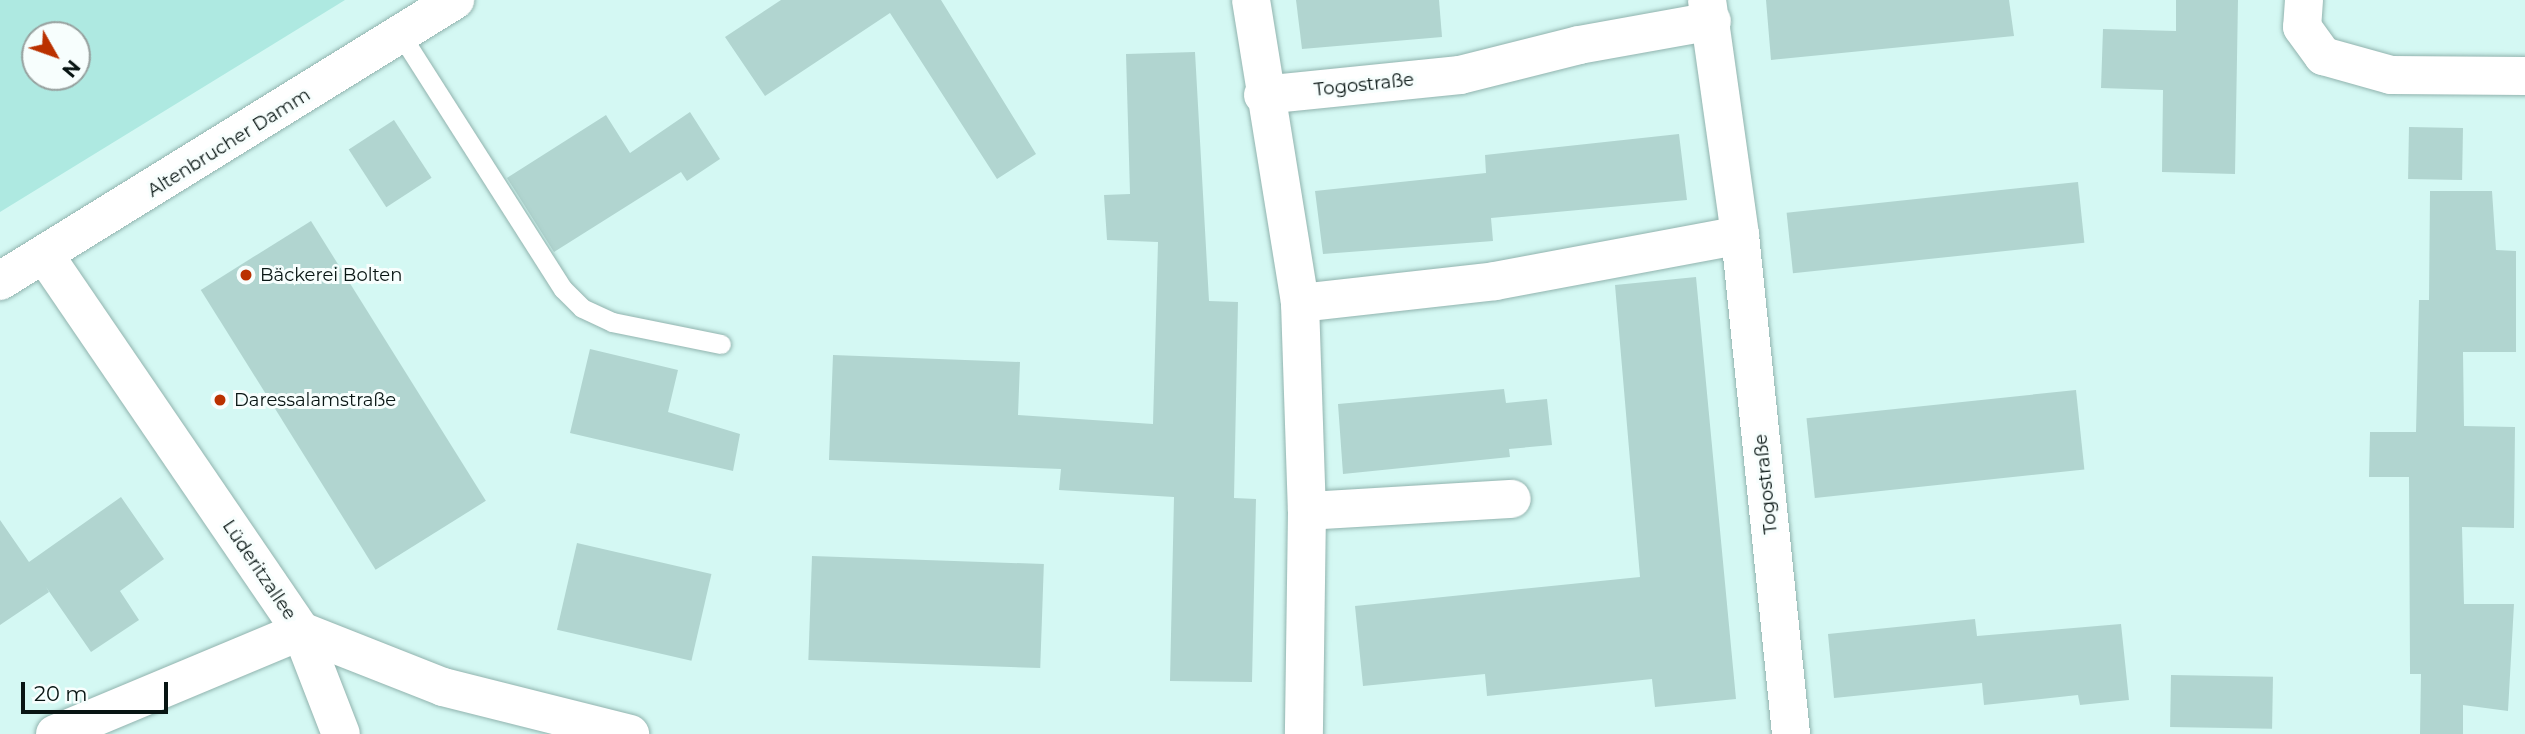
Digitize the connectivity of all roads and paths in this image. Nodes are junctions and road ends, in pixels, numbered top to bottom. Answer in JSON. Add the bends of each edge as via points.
{"nodes":[{"id":1,"x":454,"y":0,"type":"edge"},
{"id":2,"x":1251,"y":0,"type":"edge"},
{"id":3,"x":2304,"y":0,"type":"edge"},
{"id":4,"x":1710,"y":11,"type":"edge"},
{"id":5,"x":401,"y":35,"type":"junction"},
{"id":6,"x":2525,"y":76,"type":"edge"},
{"id":7,"x":1263,"y":94,"type":"junction"},
{"id":8,"x":1740,"y":235,"type":"junction"},
{"id":9,"x":46,"y":257,"type":"junction"},
{"id":10,"x":0,"y":281,"type":"edge"},
{"id":11,"x":1300,"y":303,"type":"junction"},
{"id":12,"x":720,"y":344,"type":"dead end"},
{"id":13,"x":1512,"y":499,"type":"dead end"},
{"id":14,"x":1307,"y":511,"type":"junction"},
{"id":15,"x":301,"y":631,"type":"junction"},
{"id":16,"x":55,"y":734,"type":"edge"},
{"id":17,"x":341,"y":734,"type":"edge"},
{"id":18,"x":630,"y":734,"type":"edge"},
{"id":19,"x":1304,"y":734,"type":"edge"},
{"id":20,"x":1791,"y":734,"type":"edge"}],
"edges":[{"from":1,"to":5,"type":"street","name":"Altenbrucher Damm"},
{"from":2,"to":7,"type":"street"},
{"from":3,"to":6,"type":"street","via":[[2302,27],[2323,56],[2391,75]]},
{"from":4,"to":7,"type":"street","name":"Togostraße","via":[[1460,75]]},
{"from":4,"to":8,"type":"street","name":"Togostraße"},
{"from":5,"to":9,"type":"street","name":"Altenbrucher Damm"},
{"from":5,"to":12,"type":"lane","via":[[563,289],[582,308],[612,322]]},
{"from":7,"to":11,"type":"street"},
{"from":8,"to":11,"type":"street","via":[[1495,281]]},
{"from":8,"to":20,"type":"street","name":"Togostraße"},
{"from":9,"to":10,"type":"street","name":"Altenbrucher Damm"},
{"from":9,"to":15,"type":"street","name":"Lüderitzallee"},
{"from":11,"to":14,"type":"street"},
{"from":13,"to":14,"type":"street"},
{"from":14,"to":19,"type":"street"},
{"from":15,"to":16,"type":"street"},
{"from":15,"to":17,"type":"street"},
{"from":15,"to":18,"type":"street","name":"Lüderitzallee","via":[[443,687]]}]}
